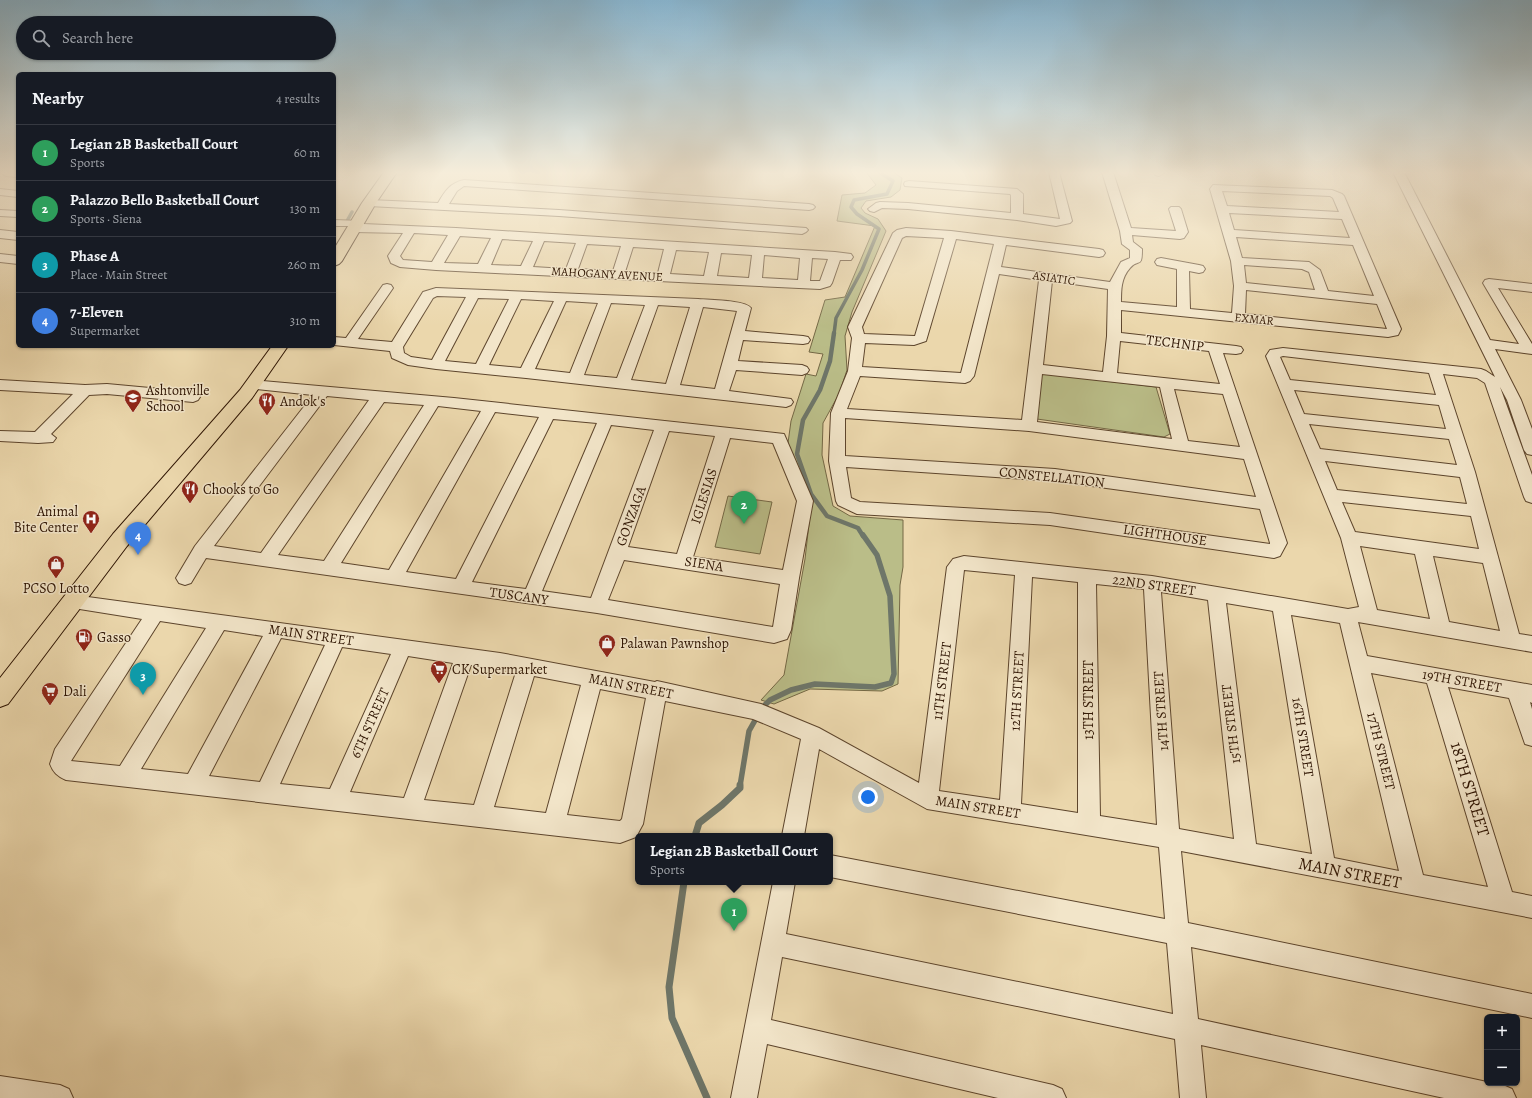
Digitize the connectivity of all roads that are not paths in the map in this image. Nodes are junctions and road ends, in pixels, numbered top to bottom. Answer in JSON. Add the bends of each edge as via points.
{"nodes":[{"id":1,"x":336,"y":223,"type":"edge"},
{"id":2,"x":358,"y":223,"type":"edge"},
{"id":3,"x":718,"y":223,"type":"edge"},
{"id":4,"x":1124,"y":223,"type":"edge"},
{"id":5,"x":1179,"y":223,"type":"edge"},
{"id":6,"x":1226,"y":223,"type":"edge"},
{"id":7,"x":1349,"y":223,"type":"edge"},
{"id":8,"x":1423,"y":223,"type":"edge"},
{"id":9,"x":356,"y":226,"type":"junction"},
{"id":10,"x":766,"y":226,"type":"joint"},
{"id":11,"x":410,"y":230,"type":"junction"},
{"id":12,"x":802,"y":230,"type":"dead end"},
{"id":13,"x":1126,"y":231,"type":"junction"},
{"id":14,"x":456,"y":232,"type":"junction"},
{"id":15,"x":1229,"y":233,"type":"junction"},
{"id":16,"x":0,"y":234,"type":"edge"},
{"id":17,"x":498,"y":235,"type":"junction"},
{"id":18,"x":16,"y":236,"type":"edge"},
{"id":19,"x":951,"y":236,"type":"junction"},
{"id":20,"x":540,"y":238,"type":"junction"},
{"id":21,"x":583,"y":240,"type":"junction"},
{"id":22,"x":1001,"y":241,"type":"junction"},
{"id":23,"x":1357,"y":242,"type":"junction"},
{"id":24,"x":628,"y":243,"type":"junction"},
{"id":25,"x":671,"y":246,"type":"junction"},
{"id":26,"x":716,"y":249,"type":"junction"},
{"id":27,"x":758,"y":251,"type":"junction"},
{"id":28,"x":1100,"y":253,"type":"dead end"},
{"id":29,"x":806,"y":254,"type":"junction"},
{"id":30,"x":0,"y":258,"type":"edge"},
{"id":31,"x":336,"y":258,"type":"edge"},
{"id":32,"x":16,"y":260,"type":"edge"},
{"id":33,"x":1237,"y":260,"type":"junction"},
{"id":34,"x":1161,"y":262,"type":"dead end"},
{"id":35,"x":436,"y":266,"type":"junction"},
{"id":36,"x":1184,"y":266,"type":"junction"},
{"id":37,"x":483,"y":268,"type":"junction"},
{"id":38,"x":1199,"y":269,"type":"dead end"},
{"id":39,"x":526,"y":270,"type":"junction"},
{"id":40,"x":994,"y":270,"type":"junction"},
{"id":41,"x":572,"y":272,"type":"junction"},
{"id":42,"x":618,"y":274,"type":"junction"},
{"id":43,"x":663,"y":276,"type":"junction"},
{"id":44,"x":1046,"y":277,"type":"junction"},
{"id":45,"x":710,"y":279,"type":"junction"},
{"id":46,"x":756,"y":281,"type":"junction"},
{"id":47,"x":804,"y":283,"type":"junction"},
{"id":48,"x":1114,"y":286,"type":"junction"},
{"id":49,"x":1240,"y":286,"type":"junction"},
{"id":50,"x":387,"y":288,"type":"dead end"},
{"id":51,"x":1532,"y":288,"type":"edge"},
{"id":52,"x":474,"y":294,"type":"junction"},
{"id":53,"x":517,"y":295,"type":"junction"},
{"id":54,"x":1323,"y":295,"type":"junction"},
{"id":55,"x":562,"y":297,"type":"junction"},
{"id":56,"x":606,"y":299,"type":"junction"},
{"id":57,"x":654,"y":301,"type":"junction"},
{"id":58,"x":1382,"y":301,"type":"junction"},
{"id":59,"x":698,"y":303,"type":"junction"},
{"id":60,"x":1115,"y":305,"type":"junction"},
{"id":61,"x":1184,"y":312,"type":"junction"},
{"id":62,"x":1238,"y":318,"type":"junction"},
{"id":63,"x":737,"y":335,"type":"junction"},
{"id":64,"x":1114,"y":336,"type":"junction"},
{"id":65,"x":859,"y":338,"type":"junction"},
{"id":66,"x":803,"y":340,"type":"dead end"},
{"id":67,"x":336,"y":341,"type":"edge"},
{"id":68,"x":349,"y":343,"type":"junction"},
{"id":69,"x":1486,"y":344,"type":"junction"},
{"id":70,"x":279,"y":348,"type":"edge"},
{"id":71,"x":396,"y":348,"type":"junction"},
{"id":72,"x":1215,"y":348,"type":"junction"},
{"id":73,"x":1236,"y":350,"type":"dead end"},
{"id":74,"x":1530,"y":350,"type":"edge"},
{"id":75,"x":436,"y":365,"type":"junction"},
{"id":76,"x":730,"y":365,"type":"junction"},
{"id":77,"x":480,"y":369,"type":"junction"},
{"id":78,"x":1036,"y":369,"type":"junction"},
{"id":79,"x":802,"y":370,"type":"dead end"},
{"id":80,"x":1435,"y":370,"type":"junction"},
{"id":81,"x":855,"y":371,"type":"junction"},
{"id":82,"x":526,"y":373,"type":"junction"},
{"id":83,"x":1110,"y":377,"type":"junction"},
{"id":84,"x":575,"y":379,"type":"junction"},
{"id":85,"x":622,"y":384,"type":"junction"},
{"id":86,"x":1166,"y":384,"type":"junction"},
{"id":87,"x":1284,"y":384,"type":"junction"},
{"id":88,"x":0,"y":385,"type":"edge"},
{"id":89,"x":672,"y":389,"type":"junction"},
{"id":90,"x":85,"y":390,"type":"junction"},
{"id":91,"x":249,"y":390,"type":"junction"},
{"id":92,"x":1229,"y":390,"type":"junction"},
{"id":93,"x":322,"y":394,"type":"junction"},
{"id":94,"x":721,"y":394,"type":"junction"},
{"id":95,"x":193,"y":397,"type":"dead end"},
{"id":96,"x":378,"y":400,"type":"junction"},
{"id":97,"x":1445,"y":401,"type":"junction"},
{"id":98,"x":786,"y":402,"type":"dead end"},
{"id":99,"x":432,"y":405,"type":"junction"},
{"id":100,"x":489,"y":411,"type":"junction"},
{"id":101,"x":838,"y":413,"type":"junction"},
{"id":102,"x":546,"y":417,"type":"junction"},
{"id":103,"x":1298,"y":418,"type":"junction"},
{"id":104,"x":604,"y":424,"type":"junction"},
{"id":105,"x":1029,"y":426,"type":"junction"},
{"id":106,"x":661,"y":430,"type":"junction"},
{"id":107,"x":1456,"y":435,"type":"junction"},
{"id":108,"x":722,"y":438,"type":"junction"},
{"id":109,"x":3,"y":439,"type":"edge"},
{"id":110,"x":1181,"y":445,"type":"junction"},
{"id":111,"x":1532,"y":450,"type":"edge"},
{"id":112,"x":1249,"y":454,"type":"junction"},
{"id":113,"x":1313,"y":454,"type":"junction"},
{"id":114,"x":837,"y":461,"type":"junction"},
{"id":115,"x":1468,"y":472,"type":"junction"},
{"id":116,"x":1330,"y":494,"type":"junction"},
{"id":117,"x":1532,"y":497,"type":"edge"},
{"id":118,"x":1266,"y":504,"type":"junction"},
{"id":119,"x":1478,"y":512,"type":"junction"},
{"id":120,"x":1348,"y":538,"type":"junction"},
{"id":121,"x":1422,"y":548,"type":"junction"},
{"id":122,"x":201,"y":552,"type":"junction"},
{"id":123,"x":618,"y":552,"type":"junction"},
{"id":124,"x":1489,"y":557,"type":"junction"},
{"id":125,"x":265,"y":560,"type":"junction"},
{"id":126,"x":683,"y":561,"type":"junction"},
{"id":127,"x":959,"y":564,"type":"joint"},
{"id":128,"x":328,"y":569,"type":"junction"},
{"id":129,"x":1024,"y":569,"type":"junction"},
{"id":130,"x":1087,"y":576,"type":"junction"},
{"id":131,"x":185,"y":578,"type":"dead end"},
{"id":132,"x":394,"y":578,"type":"junction"},
{"id":133,"x":790,"y":578,"type":"junction"},
{"id":134,"x":1152,"y":583,"type":"junction"},
{"id":135,"x":461,"y":588,"type":"junction"},
{"id":136,"x":1216,"y":594,"type":"junction"},
{"id":137,"x":531,"y":597,"type":"junction"},
{"id":138,"x":73,"y":602,"type":"junction"},
{"id":139,"x":597,"y":606,"type":"junction"},
{"id":140,"x":1282,"y":606,"type":"junction"},
{"id":141,"x":155,"y":614,"type":"junction"},
{"id":142,"x":1370,"y":616,"type":"junction"},
{"id":143,"x":1348,"y":617,"type":"junction"},
{"id":144,"x":219,"y":623,"type":"junction"},
{"id":145,"x":1442,"y":629,"type":"junction"},
{"id":146,"x":276,"y":630,"type":"junction"},
{"id":147,"x":337,"y":638,"type":"junction"},
{"id":148,"x":1512,"y":641,"type":"junction"},
{"id":149,"x":1532,"y":644,"type":"edge"},
{"id":150,"x":403,"y":647,"type":"junction"},
{"id":151,"x":465,"y":656,"type":"junction"},
{"id":152,"x":1360,"y":663,"type":"junction"},
{"id":153,"x":527,"y":666,"type":"junction"},
{"id":154,"x":1435,"y":677,"type":"junction"},
{"id":155,"x":593,"y":678,"type":"junction"},
{"id":156,"x":657,"y":690,"type":"junction"},
{"id":157,"x":1524,"y":692,"type":"edge"},
{"id":158,"x":0,"y":696,"type":"edge"},
{"id":159,"x":812,"y":734,"type":"junction"},
{"id":160,"x":1532,"y":737,"type":"edge"},
{"id":161,"x":126,"y":776,"type":"junction"},
{"id":162,"x":194,"y":783,"type":"junction"},
{"id":163,"x":266,"y":792,"type":"junction"},
{"id":164,"x":336,"y":799,"type":"junction"},
{"id":165,"x":928,"y":799,"type":"junction"},
{"id":166,"x":411,"y":808,"type":"junction"},
{"id":167,"x":1010,"y":812,"type":"junction"},
{"id":168,"x":481,"y":816,"type":"junction"},
{"id":169,"x":554,"y":824,"type":"junction"},
{"id":170,"x":1089,"y":825,"type":"junction"},
{"id":171,"x":794,"y":833,"type":"edge"},
{"id":172,"x":1169,"y":838,"type":"junction"},
{"id":173,"x":1246,"y":853,"type":"junction"},
{"id":174,"x":833,"y":867,"type":"edge"},
{"id":175,"x":1325,"y":868,"type":"junction"},
{"id":176,"x":783,"y":885,"type":"edge"},
{"id":177,"x":1414,"y":885,"type":"junction"},
{"id":178,"x":1504,"y":902,"type":"junction"},
{"id":179,"x":1532,"y":907,"type":"edge"},
{"id":180,"x":1178,"y":933,"type":"junction"},
{"id":181,"x":773,"y":943,"type":"junction"},
{"id":182,"x":1532,"y":1006,"type":"edge"},
{"id":183,"x":1186,"y":1029,"type":"junction"},
{"id":184,"x":757,"y":1030,"type":"junction"},
{"id":185,"x":0,"y":1088,"type":"edge"},
{"id":186,"x":60,"y":1098,"type":"edge"},
{"id":187,"x":744,"y":1098,"type":"edge"},
{"id":188,"x":1054,"y":1098,"type":"edge"},
{"id":189,"x":1193,"y":1098,"type":"edge"},
{"id":190,"x":1503,"y":1098,"type":"edge"}],
"edges":[{"from":1,"to":9,"type":"street"},
{"from":2,"to":9,"type":"main road"},
{"from":3,"to":10,"type":"street"},
{"from":4,"to":13,"type":"street"},
{"from":5,"to":13,"type":"street","via":[[1182,232],[1180,235]]},
{"from":6,"to":15,"type":"street"},
{"from":7,"to":23,"type":"street"},
{"from":8,"to":69,"type":"street"},
{"from":9,"to":11,"type":"street"},
{"from":9,"to":31,"type":"main road"},
{"from":10,"to":12,"type":"street"},
{"from":11,"to":14,"type":"street"},
{"from":11,"to":35,"type":"street","name":"MAHOGANY AVENUE","via":[[394,256],[395,260]]},
{"from":13,"to":48,"type":"street","via":[[1128,244],[1136,249],[1136,260],[1125,265]]},
{"from":14,"to":17,"type":"street"},
{"from":14,"to":35,"type":"street"},
{"from":15,"to":23,"type":"street"},
{"from":15,"to":33,"type":"street"},
{"from":16,"to":18,"type":"street"},
{"from":17,"to":20,"type":"street"},
{"from":17,"to":37,"type":"street"},
{"from":19,"to":22,"type":"street"},
{"from":19,"to":65,"type":"street","via":[[906,232],[897,236],[855,327]]},
{"from":19,"to":65,"type":"street","via":[[921,338],[914,341]]},
{"from":20,"to":21,"type":"street"},
{"from":20,"to":39,"type":"street"},
{"from":21,"to":24,"type":"street"},
{"from":21,"to":41,"type":"street"},
{"from":22,"to":28,"type":"street"},
{"from":22,"to":40,"type":"street"},
{"from":23,"to":58,"type":"street"},
{"from":24,"to":25,"type":"street"},
{"from":24,"to":42,"type":"street"},
{"from":25,"to":26,"type":"street"},
{"from":25,"to":43,"type":"street"},
{"from":26,"to":27,"type":"street"},
{"from":26,"to":45,"type":"street"},
{"from":27,"to":29,"type":"street"},
{"from":27,"to":46,"type":"street"},
{"from":29,"to":47,"type":"street"},
{"from":29,"to":47,"type":"street","name":"MAHOGANY AVENUE","via":[[841,256],[826,283]]},
{"from":30,"to":32,"type":"street"},
{"from":33,"to":49,"type":"street"},
{"from":33,"to":54,"type":"street","via":[[1312,267]]},
{"from":34,"to":36,"type":"street"},
{"from":35,"to":37,"type":"street","name":"MAHOGANY AVENUE"},
{"from":36,"to":38,"type":"street"},
{"from":36,"to":61,"type":"street"},
{"from":37,"to":39,"type":"street","name":"MAHOGANY AVENUE"},
{"from":39,"to":41,"type":"street","name":"MAHOGANY AVENUE"},
{"from":40,"to":44,"type":"street","name":"ASIATIC"},
{"from":40,"to":81,"type":"street","via":[[965,378]]},
{"from":41,"to":42,"type":"street","name":"MAHOGANY AVENUE"},
{"from":42,"to":43,"type":"street","name":"MAHOGANY AVENUE"},
{"from":43,"to":45,"type":"street","name":"MAHOGANY AVENUE"},
{"from":44,"to":48,"type":"street","name":"ASIATIC"},
{"from":44,"to":78,"type":"street"},
{"from":45,"to":46,"type":"street","name":"MAHOGANY AVENUE"},
{"from":46,"to":47,"type":"street","name":"MAHOGANY AVENUE"},
{"from":48,"to":60,"type":"street"},
{"from":49,"to":54,"type":"street"},
{"from":49,"to":62,"type":"street"},
{"from":50,"to":68,"type":"street"},
{"from":51,"to":74,"type":"street","via":[[1489,282]]},
{"from":52,"to":53,"type":"street"},
{"from":52,"to":71,"type":"street","via":[[436,292],[428,295]]},
{"from":52,"to":75,"type":"street"},
{"from":53,"to":55,"type":"street"},
{"from":53,"to":77,"type":"street"},
{"from":54,"to":58,"type":"street"},
{"from":55,"to":56,"type":"street"},
{"from":55,"to":82,"type":"street"},
{"from":56,"to":57,"type":"street"},
{"from":56,"to":84,"type":"street"},
{"from":57,"to":59,"type":"street"},
{"from":57,"to":85,"type":"street"},
{"from":58,"to":62,"type":"street","name":"EXMAR","via":[[1393,332]]},
{"from":59,"to":63,"type":"street","via":[[743,307]]},
{"from":59,"to":89,"type":"street"},
{"from":60,"to":61,"type":"street","name":"EXMAR"},
{"from":60,"to":64,"type":"street"},
{"from":61,"to":62,"type":"street","name":"EXMAR"},
{"from":63,"to":66,"type":"street"},
{"from":63,"to":76,"type":"street"},
{"from":64,"to":72,"type":"street","name":"TECHNIP"},
{"from":64,"to":83,"type":"street"},
{"from":65,"to":81,"type":"street"},
{"from":67,"to":68,"type":"street"},
{"from":68,"to":71,"type":"street"},
{"from":69,"to":74,"type":"street"},
{"from":69,"to":111,"type":"street","via":[[1514,400]]},
{"from":70,"to":91,"type":"main road"},
{"from":71,"to":75,"type":"street","via":[[397,354],[408,361]]},
{"from":72,"to":73,"type":"street","name":"TECHNIP"},
{"from":72,"to":92,"type":"street","name":"LIGHTHOUSE"},
{"from":75,"to":77,"type":"street"},
{"from":76,"to":79,"type":"street"},
{"from":76,"to":94,"type":"street"},
{"from":77,"to":82,"type":"street"},
{"from":78,"to":83,"type":"street"},
{"from":78,"to":105,"type":"street"},
{"from":80,"to":87,"type":"street","via":[[1275,353],[1273,356]]},
{"from":80,"to":97,"type":"street"},
{"from":80,"to":117,"type":"street","via":[[1481,374],[1491,381]]},
{"from":81,"to":101,"type":"street"},
{"from":82,"to":84,"type":"street"},
{"from":83,"to":86,"type":"street"},
{"from":84,"to":85,"type":"street"},
{"from":85,"to":89,"type":"street"},
{"from":86,"to":92,"type":"street"},
{"from":86,"to":110,"type":"street"},
{"from":87,"to":97,"type":"street"},
{"from":87,"to":103,"type":"street"},
{"from":88,"to":90,"type":"street"},
{"from":89,"to":94,"type":"street"},
{"from":90,"to":95,"type":"street","via":[[107,389]]},
{"from":90,"to":109,"type":"street","via":[[46,438]]},
{"from":91,"to":93,"type":"street"},
{"from":91,"to":138,"type":"main road","via":[[120,540]]},
{"from":92,"to":112,"type":"street","name":"LIGHTHOUSE"},
{"from":93,"to":96,"type":"street"},
{"from":93,"to":122,"type":"street"},
{"from":94,"to":98,"type":"street"},
{"from":96,"to":99,"type":"street"},
{"from":96,"to":125,"type":"street"},
{"from":97,"to":107,"type":"street"},
{"from":99,"to":100,"type":"street"},
{"from":99,"to":128,"type":"street"},
{"from":100,"to":102,"type":"street"},
{"from":100,"to":132,"type":"street"},
{"from":101,"to":105,"type":"street"},
{"from":101,"to":114,"type":"street"},
{"from":102,"to":104,"type":"street"},
{"from":102,"to":135,"type":"street"},
{"from":103,"to":107,"type":"street"},
{"from":103,"to":113,"type":"street"},
{"from":104,"to":106,"type":"street"},
{"from":104,"to":137,"type":"street"},
{"from":105,"to":110,"type":"street"},
{"from":106,"to":108,"type":"street"},
{"from":106,"to":123,"type":"street","name":"GONZAGA"},
{"from":107,"to":115,"type":"street"},
{"from":108,"to":126,"type":"street","name":"IGLESIAS"},
{"from":108,"to":133,"type":"street","name":"TUSCANY","via":[[779,438],[805,501]]},
{"from":110,"to":112,"type":"street"},
{"from":112,"to":118,"type":"street","name":"LIGHTHOUSE"},
{"from":113,"to":115,"type":"street"},
{"from":113,"to":116,"type":"street"},
{"from":114,"to":118,"type":"street","name":"CONSTELLATION","via":[[1055,475]]},
{"from":114,"to":118,"type":"street","name":"LIGHTHOUSE","via":[[844,501],[857,508],[1050,519],[1274,551],[1279,543]]},
{"from":115,"to":119,"type":"street"},
{"from":116,"to":119,"type":"street"},
{"from":116,"to":120,"type":"street"},
{"from":119,"to":124,"type":"street"},
{"from":120,"to":121,"type":"street"},
{"from":120,"to":142,"type":"street"},
{"from":121,"to":124,"type":"street"},
{"from":121,"to":145,"type":"street"},
{"from":122,"to":125,"type":"street","name":"TUSCANY"},
{"from":122,"to":131,"type":"street"},
{"from":123,"to":126,"type":"street","name":"SIENA"},
{"from":123,"to":139,"type":"street","name":"GONZAGA"},
{"from":124,"to":148,"type":"street"},
{"from":125,"to":128,"type":"street","name":"TUSCANY"},
{"from":126,"to":133,"type":"street","name":"SIENA"},
{"from":127,"to":129,"type":"street","name":"22ND STREET","via":[[964,562]]},
{"from":127,"to":165,"type":"street","name":"11TH STREET","via":[[956,567]]},
{"from":128,"to":132,"type":"street","name":"TUSCANY"},
{"from":129,"to":130,"type":"street","name":"22ND STREET"},
{"from":129,"to":167,"type":"street","name":"12TH STREET"},
{"from":130,"to":134,"type":"street","name":"22ND STREET"},
{"from":130,"to":170,"type":"street","name":"13TH STREET"},
{"from":132,"to":135,"type":"street","name":"TUSCANY"},
{"from":133,"to":139,"type":"street","name":"TUSCANY","via":[[782,630],[780,634],[774,635]]},
{"from":134,"to":136,"type":"street","name":"22ND STREET"},
{"from":134,"to":172,"type":"street","name":"14TH STREET"},
{"from":135,"to":137,"type":"street","name":"TUSCANY"},
{"from":136,"to":140,"type":"street","name":"22ND STREET"},
{"from":136,"to":173,"type":"street","name":"15TH STREET"},
{"from":137,"to":139,"type":"street","name":"TUSCANY"},
{"from":138,"to":141,"type":"street","name":"MAIN STREET"},
{"from":138,"to":158,"type":"main road"},
{"from":140,"to":143,"type":"street","name":"22ND STREET"},
{"from":140,"to":175,"type":"street","name":"16TH STREET"},
{"from":141,"to":144,"type":"street","name":"MAIN STREET"},
{"from":141,"to":161,"type":"street","via":[[62,756],[60,764],[66,770]]},
{"from":142,"to":143,"type":"street","name":"22ND STREET","via":[[1356,614]]},
{"from":142,"to":145,"type":"street","name":"22ND STREET"},
{"from":143,"to":152,"type":"street","name":"17TH STREET"},
{"from":144,"to":146,"type":"street","name":"MAIN STREET"},
{"from":144,"to":161,"type":"street"},
{"from":145,"to":148,"type":"street","name":"22ND STREET"},
{"from":146,"to":147,"type":"street","name":"MAIN STREET"},
{"from":146,"to":162,"type":"street"},
{"from":147,"to":150,"type":"street","name":"MAIN STREET"},
{"from":147,"to":163,"type":"street"},
{"from":148,"to":149,"type":"street","name":"22ND STREET"},
{"from":150,"to":151,"type":"street","name":"MAIN STREET"},
{"from":150,"to":164,"type":"street","name":"6TH STREET"},
{"from":151,"to":153,"type":"street","name":"MAIN STREET"},
{"from":151,"to":166,"type":"street"},
{"from":152,"to":154,"type":"street","name":"19TH STREET"},
{"from":152,"to":177,"type":"street","name":"17TH STREET"},
{"from":153,"to":155,"type":"street","name":"MAIN STREET"},
{"from":153,"to":168,"type":"street"},
{"from":154,"to":157,"type":"street","name":"19TH STREET"},
{"from":154,"to":178,"type":"street","name":"18TH STREET"},
{"from":155,"to":156,"type":"street","name":"MAIN STREET"},
{"from":155,"to":169,"type":"street"},
{"from":156,"to":159,"type":"street","name":"MAIN STREET","via":[[761,713]]},
{"from":156,"to":169,"type":"street","via":[[632,824],[620,832]]},
{"from":157,"to":160,"type":"street","name":"19TH STREET"},
{"from":159,"to":165,"type":"street","name":"MAIN STREET"},
{"from":159,"to":171,"type":"street"},
{"from":161,"to":162,"type":"street"},
{"from":162,"to":163,"type":"street"},
{"from":163,"to":164,"type":"street"},
{"from":164,"to":166,"type":"street"},
{"from":165,"to":167,"type":"street","name":"MAIN STREET"},
{"from":166,"to":168,"type":"street"},
{"from":167,"to":170,"type":"street","name":"MAIN STREET"},
{"from":168,"to":169,"type":"street"},
{"from":170,"to":172,"type":"street","name":"MAIN STREET"},
{"from":172,"to":173,"type":"street","name":"MAIN STREET"},
{"from":172,"to":180,"type":"street"},
{"from":173,"to":175,"type":"street","name":"MAIN STREET"},
{"from":174,"to":180,"type":"street"},
{"from":175,"to":177,"type":"street","name":"MAIN STREET"},
{"from":176,"to":181,"type":"street"},
{"from":177,"to":178,"type":"street","name":"MAIN STREET"},
{"from":178,"to":179,"type":"street","name":"MAIN STREET"},
{"from":180,"to":182,"type":"street"},
{"from":180,"to":183,"type":"street"},
{"from":181,"to":183,"type":"street"},
{"from":181,"to":184,"type":"street"},
{"from":183,"to":189,"type":"street"},
{"from":183,"to":190,"type":"street"},
{"from":184,"to":187,"type":"street"},
{"from":184,"to":188,"type":"street"},
{"from":185,"to":186,"type":"street"}]}
